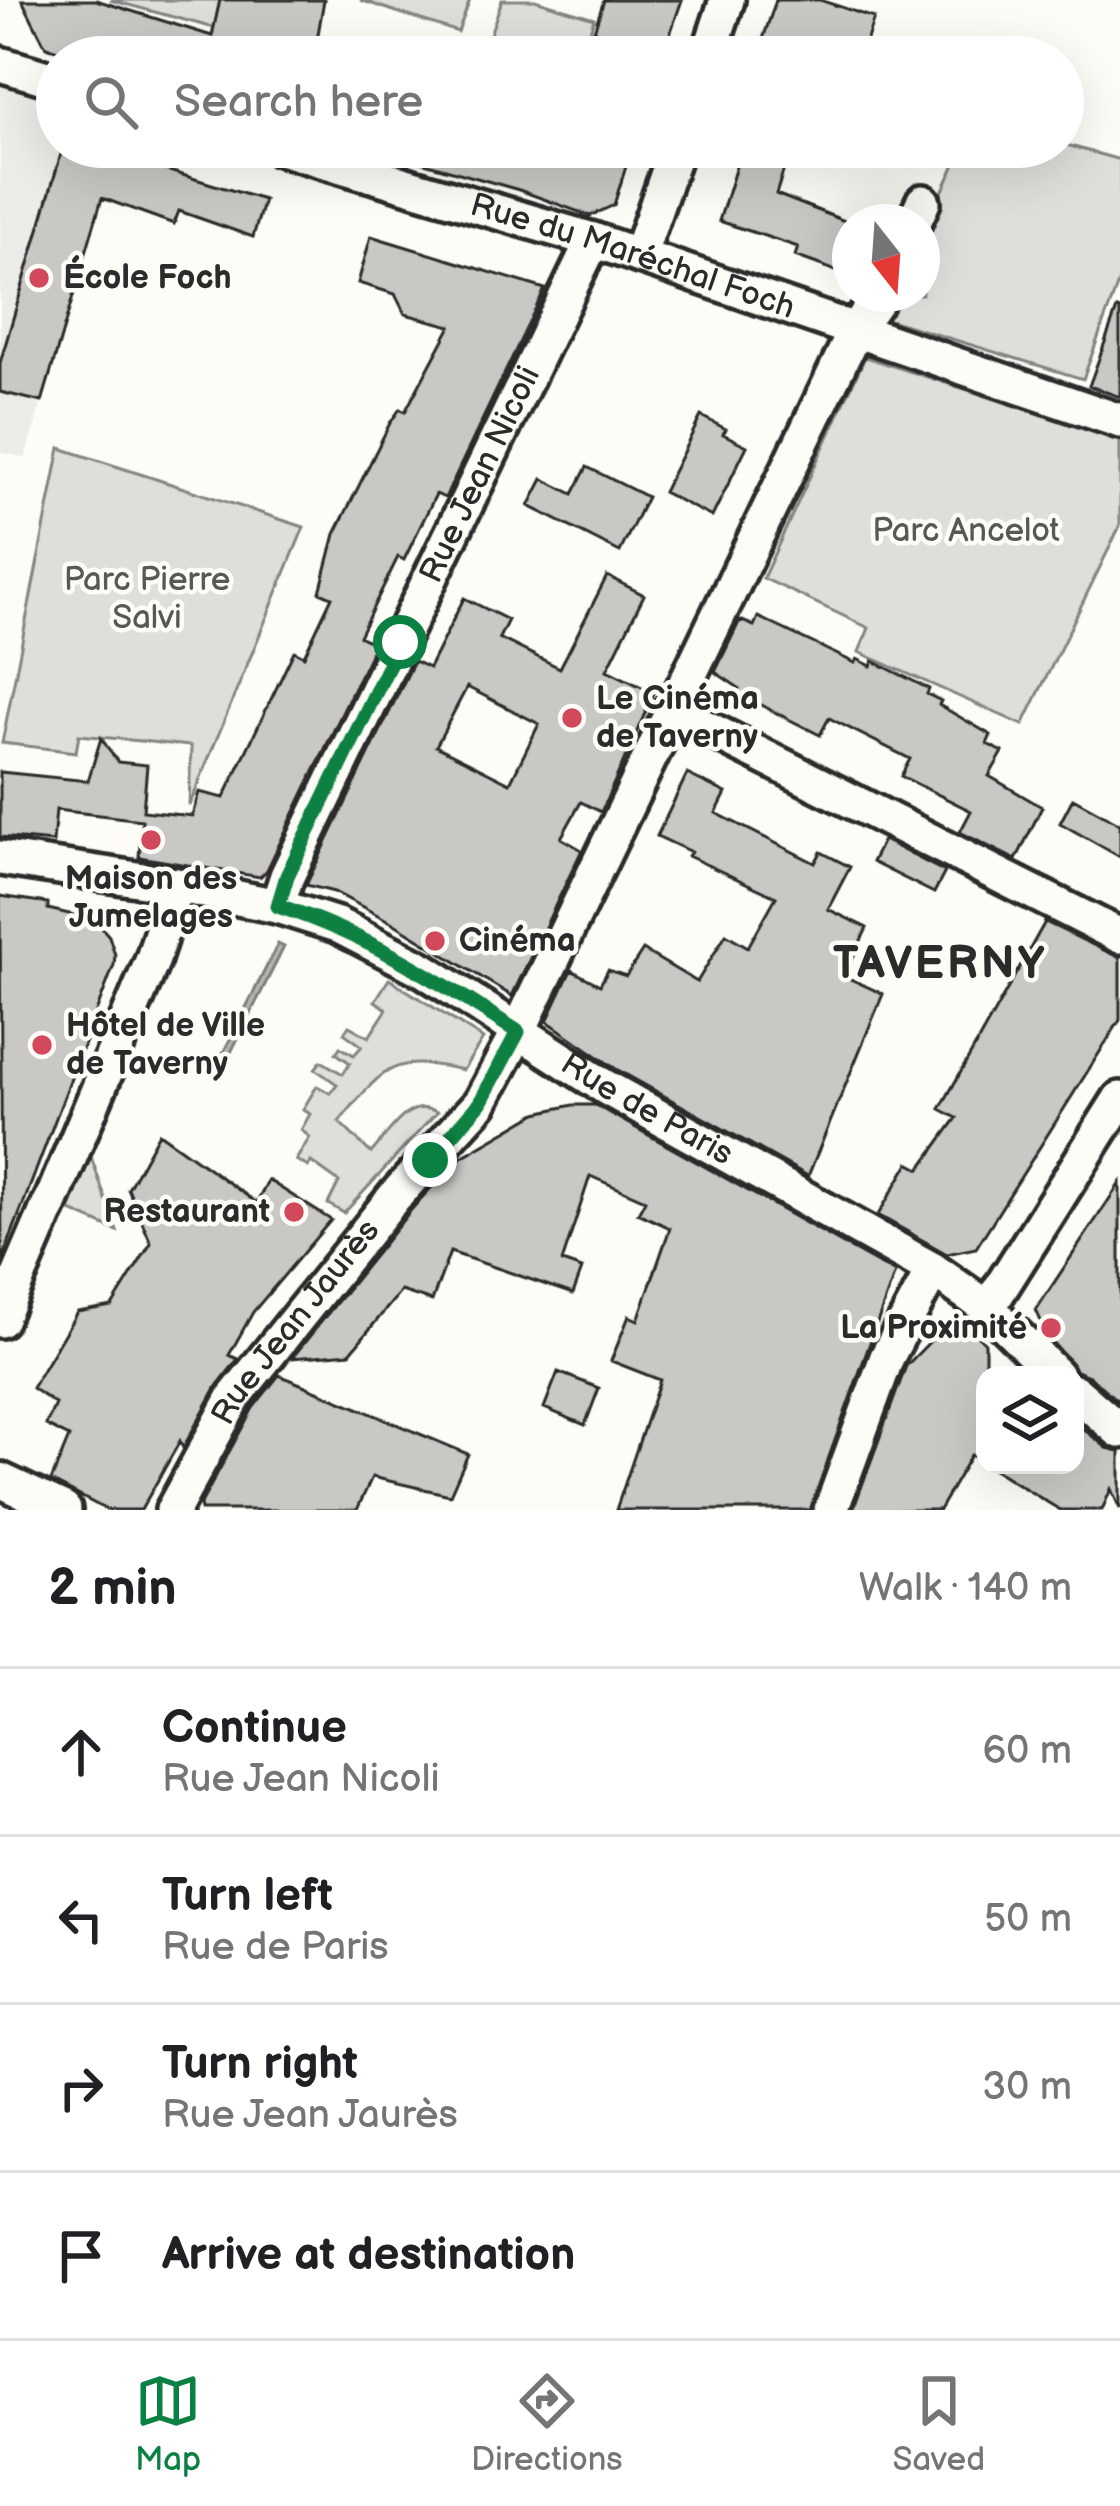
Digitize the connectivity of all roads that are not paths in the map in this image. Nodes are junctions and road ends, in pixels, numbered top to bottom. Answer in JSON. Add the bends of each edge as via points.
{"nodes":[{"id":1,"x":727,"y":0,"type":"edge"},
{"id":2,"x":715,"y":36,"type":"edge"},
{"id":3,"x":0,"y":64,"type":"edge"},
{"id":4,"x":36,"y":75,"type":"edge"},
{"id":5,"x":349,"y":168,"type":"edge"},
{"id":6,"x":670,"y":168,"type":"edge"},
{"id":7,"x":593,"y":240,"type":"junction"},
{"id":8,"x":639,"y":256,"type":"junction"},
{"id":9,"x":868,"y":312,"type":"edge"},
{"id":10,"x":855,"y":331,"type":"junction"},
{"id":11,"x":1120,"y":421,"type":"edge"},
{"id":12,"x":671,"y":710,"type":"junction"},
{"id":13,"x":0,"y":858,"type":"edge"},
{"id":14,"x":176,"y":885,"type":"junction"},
{"id":15,"x":278,"y":906,"type":"junction"},
{"id":16,"x":1120,"y":936,"type":"edge"},
{"id":17,"x":518,"y":1032,"type":"junction"},
{"id":18,"x":1120,"y":1099,"type":"edge"},
{"id":19,"x":933,"y":1270,"type":"junction"},
{"id":20,"x":988,"y":1308,"type":"junction"},
{"id":21,"x":0,"y":1320,"type":"edge"},
{"id":22,"x":1047,"y":1366,"type":"edge"},
{"id":23,"x":1084,"y":1399,"type":"edge"},
{"id":24,"x":1120,"y":1431,"type":"edge"},
{"id":25,"x":0,"y":1480,"type":"edge"},
{"id":26,"x":64,"y":1510,"type":"edge"},
{"id":27,"x":173,"y":1510,"type":"edge"},
{"id":28,"x":831,"y":1510,"type":"edge"}],
"edges":[{"from":1,"to":2,"type":"street"},
{"from":3,"to":4,"type":"street"},
{"from":5,"to":7,"type":"street","name":"Rue du Maréchal Foch"},
{"from":6,"to":8,"type":"street"},
{"from":7,"to":8,"type":"street","name":"Rue du Maréchal Foch"},
{"from":7,"to":15,"type":"street","name":"Rue Jean Nicoli"},
{"from":8,"to":10,"type":"street","name":"Rue du Maréchal Foch"},
{"from":9,"to":10,"type":"street","name":"Rue Jean Jaurès"},
{"from":10,"to":11,"type":"street","name":"Rue du Maréchal Foch"},
{"from":10,"to":12,"type":"street","name":"Rue Jean Jaurès"},
{"from":12,"to":16,"type":"street"},
{"from":12,"to":17,"type":"street","name":"Rue Jean Jaurès"},
{"from":13,"to":14,"type":"street","name":"Rue de Paris"},
{"from":14,"to":15,"type":"street","name":"Rue de Paris"},
{"from":14,"to":21,"type":"street","via":[[153,959]]},
{"from":15,"to":17,"type":"street","name":"Rue de Paris","via":[[424,970]]},
{"from":17,"to":19,"type":"street","name":"Rue de Paris"},
{"from":17,"to":27,"type":"street","name":"Rue Jean Jaurès","via":[[480,1103],[235,1396]]},
{"from":18,"to":20,"type":"street"},
{"from":19,"to":20,"type":"street","name":"Rue de Paris"},
{"from":19,"to":28,"type":"street","via":[[887,1358]]},
{"from":20,"to":22,"type":"street","name":"Rue de Paris"},
{"from":23,"to":24,"type":"street"},
{"from":25,"to":26,"type":"street"}]}
